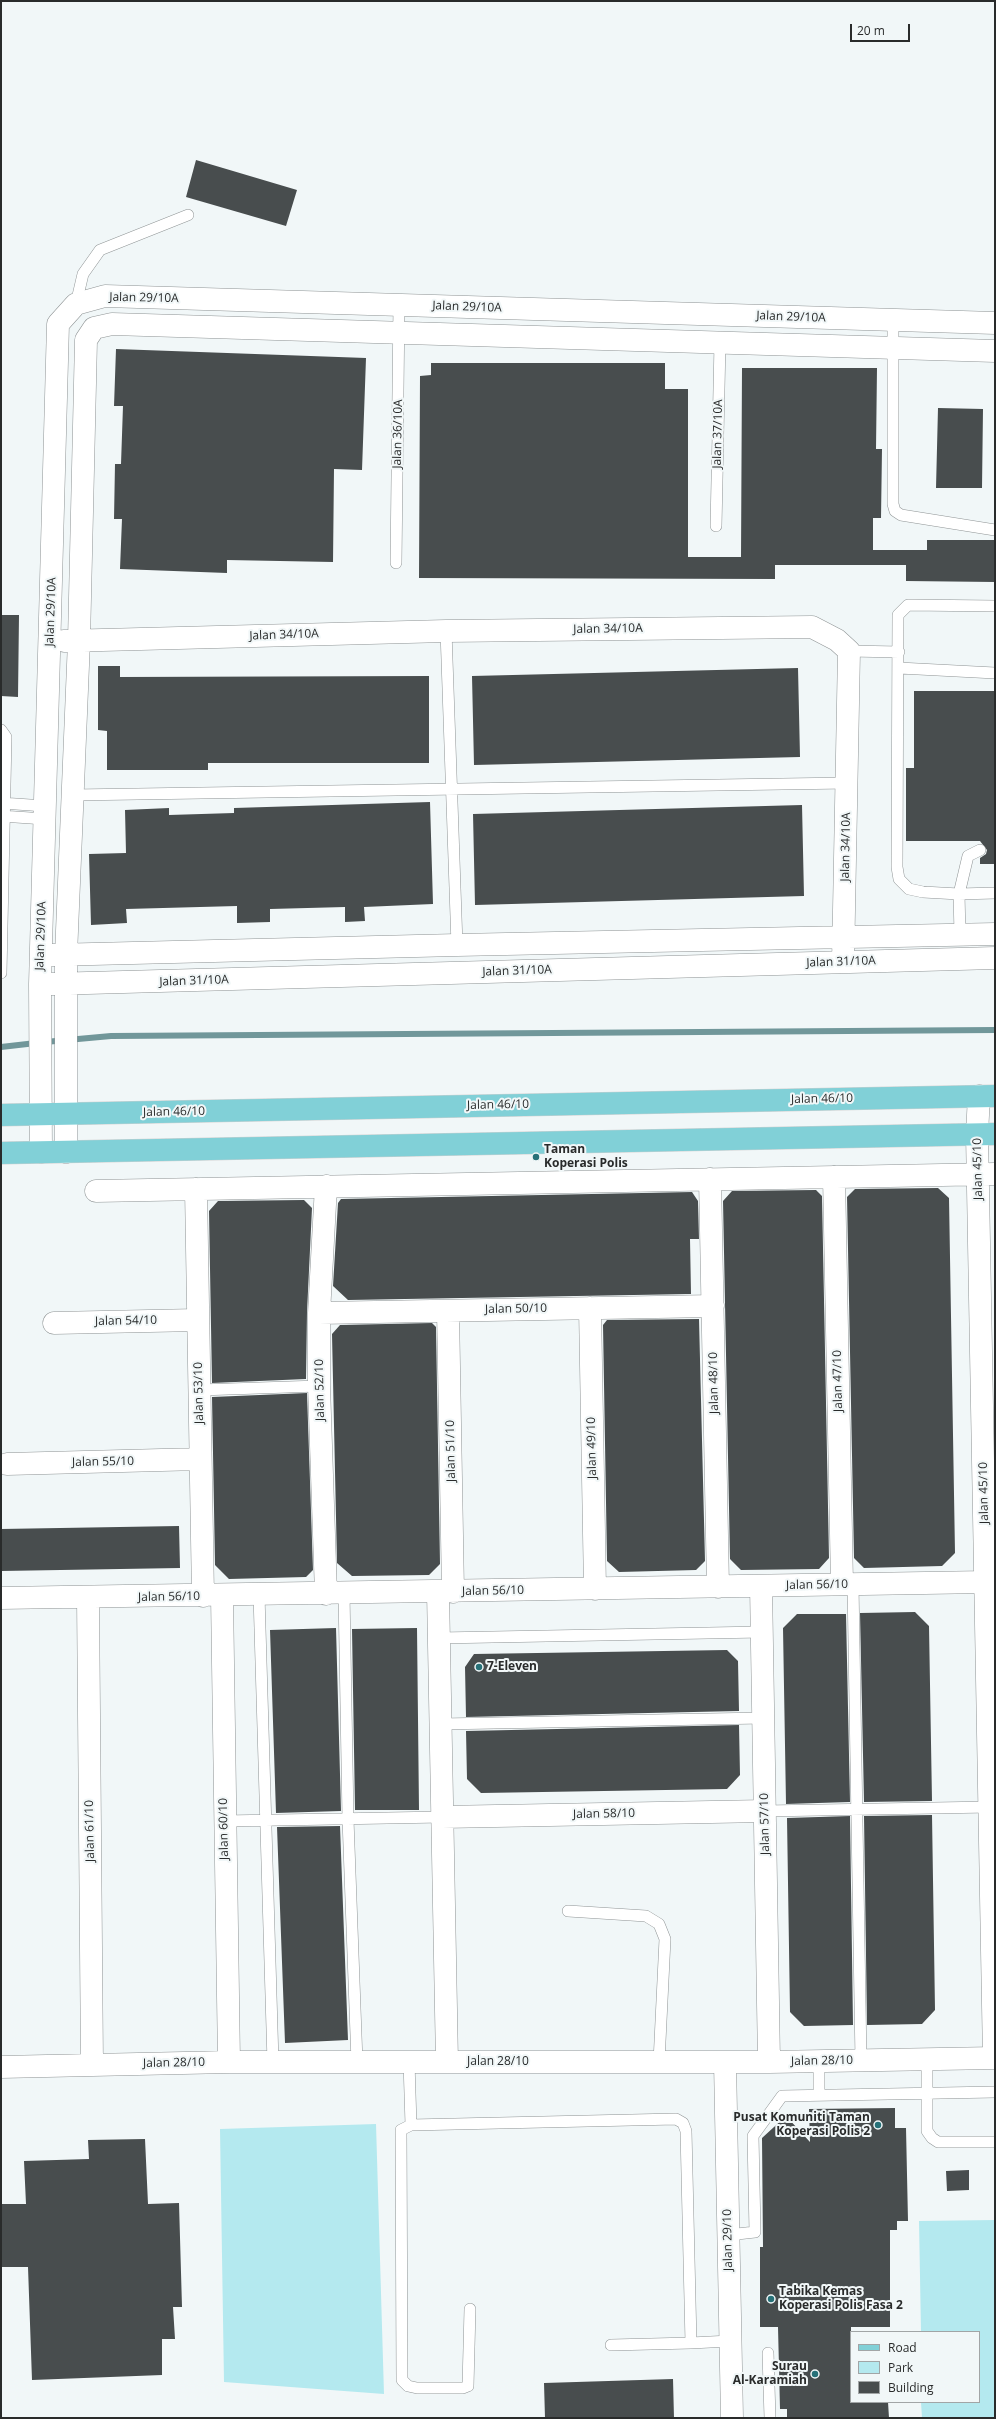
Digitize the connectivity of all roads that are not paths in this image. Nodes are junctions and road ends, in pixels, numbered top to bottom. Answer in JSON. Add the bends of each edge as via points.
{"nodes":[{"id":1,"x":188,"y":215,"type":"dead end"},
{"id":2,"x":76,"y":304,"type":"junction"},
{"id":3,"x":399,"y":305,"type":"junction"},
{"id":4,"x":893,"y":320,"type":"junction"},
{"id":5,"x":995,"y":323,"type":"edge"},
{"id":6,"x":399,"y":333,"type":"junction"},
{"id":7,"x":720,"y":342,"type":"junction"},
{"id":8,"x":893,"y":348,"type":"junction"},
{"id":9,"x":995,"y":351,"type":"edge"},
{"id":10,"x":716,"y":526,"type":"dead end"},
{"id":11,"x":995,"y":530,"type":"edge"},
{"id":12,"x":396,"y":563,"type":"dead end"},
{"id":13,"x":995,"y":606,"type":"edge"},
{"id":14,"x":446,"y":631,"type":"junction"},
{"id":15,"x":50,"y":641,"type":"junction"},
{"id":16,"x":79,"y":641,"type":"junction"},
{"id":17,"x":849,"y":651,"type":"junction"},
{"id":18,"x":899,"y":652,"type":"junction"},
{"id":19,"x":900,"y":668,"type":"junction"},
{"id":20,"x":995,"y":673,"type":"edge"},
{"id":21,"x":1,"y":730,"type":"edge"},
{"id":22,"x":847,"y":783,"type":"junction"},
{"id":23,"x":453,"y":789,"type":"junction"},
{"id":24,"x":73,"y":794,"type":"junction"},
{"id":25,"x":2,"y":803,"type":"edge"},
{"id":26,"x":45,"y":812,"type":"junction"},
{"id":27,"x":2,"y":816,"type":"edge"},
{"id":28,"x":980,"y":850,"type":"dead end"},
{"id":29,"x":995,"y":893,"type":"edge"},
{"id":30,"x":959,"y":894,"type":"junction"},
{"id":31,"x":960,"y":934,"type":"junction"},
{"id":32,"x":995,"y":934,"type":"edge"},
{"id":33,"x":844,"y":938,"type":"junction"},
{"id":34,"x":457,"y":945,"type":"junction"},
{"id":35,"x":66,"y":955,"type":"junction"},
{"id":36,"x":41,"y":956,"type":"junction"},
{"id":37,"x":995,"y":958,"type":"edge"},
{"id":38,"x":843,"y":962,"type":"junction"},
{"id":39,"x":1,"y":973,"type":"edge"},
{"id":40,"x":40,"y":984,"type":"junction"},
{"id":41,"x":66,"y":984,"type":"junction"},
{"id":42,"x":987,"y":1096,"type":"edge"},
{"id":43,"x":41,"y":1114,"type":"junction"},
{"id":44,"x":66,"y":1114,"type":"junction"},
{"id":45,"x":1,"y":1115,"type":"edge"},
{"id":46,"x":986,"y":1134,"type":"edge"},
{"id":47,"x":41,"y":1152,"type":"junction"},
{"id":48,"x":66,"y":1152,"type":"junction"},
{"id":49,"x":1,"y":1153,"type":"edge"},
{"id":50,"x":986,"y":1174,"type":"edge"},
{"id":51,"x":834,"y":1177,"type":"junction"},
{"id":52,"x":710,"y":1179,"type":"junction"},
{"id":53,"x":326,"y":1186,"type":"junction"},
{"id":54,"x":196,"y":1189,"type":"junction"},
{"id":55,"x":96,"y":1191,"type":"dead end"},
{"id":56,"x":713,"y":1306,"type":"junction"},
{"id":57,"x":590,"y":1308,"type":"junction"},
{"id":58,"x":448,"y":1311,"type":"junction"},
{"id":59,"x":319,"y":1313,"type":"junction"},
{"id":60,"x":198,"y":1320,"type":"junction"},
{"id":61,"x":54,"y":1323,"type":"dead end"},
{"id":62,"x":319,"y":1386,"type":"junction"},
{"id":63,"x":199,"y":1390,"type":"junction"},
{"id":64,"x":200,"y":1459,"type":"junction"},
{"id":65,"x":7,"y":1464,"type":"dead end"},
{"id":66,"x":990,"y":1548,"type":"edge"},
{"id":67,"x":986,"y":1582,"type":"junction"},
{"id":68,"x":847,"y":1584,"type":"junction"},
{"id":69,"x":761,"y":1586,"type":"junction"},
{"id":70,"x":718,"y":1587,"type":"junction"},
{"id":71,"x":595,"y":1589,"type":"junction"},
{"id":72,"x":446,"y":1592,"type":"junction"},
{"id":73,"x":335,"y":1594,"type":"junction"},
{"id":74,"x":260,"y":1595,"type":"junction"},
{"id":75,"x":213,"y":1596,"type":"junction"},
{"id":76,"x":88,"y":1597,"type":"junction"},
{"id":77,"x":1,"y":1598,"type":"edge"},
{"id":78,"x":762,"y":1632,"type":"junction"},
{"id":79,"x":439,"y":1638,"type":"junction"},
{"id":80,"x":991,"y":1651,"type":"edge"},
{"id":81,"x":763,"y":1718,"type":"junction"},
{"id":82,"x":441,"y":1724,"type":"junction"},
{"id":83,"x":990,"y":1807,"type":"junction"},
{"id":84,"x":857,"y":1810,"type":"junction"},
{"id":85,"x":765,"y":1811,"type":"junction"},
{"id":86,"x":442,"y":1817,"type":"junction"},
{"id":87,"x":348,"y":1819,"type":"junction"},
{"id":88,"x":224,"y":1821,"type":"junction"},
{"id":89,"x":266,"y":1821,"type":"junction"},
{"id":90,"x":568,"y":1911,"type":"dead end"},
{"id":91,"x":995,"y":2058,"type":"edge"},
{"id":92,"x":927,"y":2060,"type":"junction"},
{"id":93,"x":819,"y":2061,"type":"junction"},
{"id":94,"x":861,"y":2061,"type":"junction"},
{"id":95,"x":229,"y":2062,"type":"junction"},
{"id":96,"x":273,"y":2062,"type":"junction"},
{"id":97,"x":358,"y":2062,"type":"junction"},
{"id":98,"x":409,"y":2062,"type":"junction"},
{"id":99,"x":447,"y":2062,"type":"junction"},
{"id":100,"x":659,"y":2062,"type":"junction"},
{"id":101,"x":725,"y":2062,"type":"junction"},
{"id":102,"x":770,"y":2062,"type":"junction"},
{"id":103,"x":92,"y":2066,"type":"junction"},
{"id":104,"x":1,"y":2067,"type":"edge"},
{"id":105,"x":995,"y":2092,"type":"edge"},
{"id":106,"x":927,"y":2093,"type":"junction"},
{"id":107,"x":819,"y":2095,"type":"junction"},
{"id":108,"x":411,"y":2125,"type":"junction"},
{"id":109,"x":995,"y":2142,"type":"edge"},
{"id":110,"x":728,"y":2235,"type":"junction"},
{"id":111,"x":470,"y":2309,"type":"dead end"},
{"id":112,"x":730,"y":2341,"type":"junction"},
{"id":113,"x":691,"y":2343,"type":"junction"},
{"id":114,"x":611,"y":2345,"type":"dead end"},
{"id":115,"x":768,"y":2353,"type":"dead end"},
{"id":116,"x":732,"y":2418,"type":"edge"},
{"id":117,"x":770,"y":2418,"type":"edge"}],
"edges":[{"from":1,"to":2,"type":"lane","via":[[100,250],[83,274]]},
{"from":2,"to":3,"type":"street","name":"Jalan 29/10A","via":[[105,296]]},
{"from":2,"to":15,"type":"street","name":"Jalan 29/10A","via":[[58,324]]},
{"from":3,"to":4,"type":"street","name":"Jalan 29/10A"},
{"from":3,"to":6,"type":"lane","name":"Jalan 36/10A"},
{"from":4,"to":5,"type":"street","name":"Jalan 29/10A"},
{"from":4,"to":8,"type":"lane"},
{"from":6,"to":7,"type":"street"},
{"from":6,"to":12,"type":"lane","name":"Jalan 36/10A"},
{"from":6,"to":16,"type":"street","via":[[112,324],[94,328],[86,340]]},
{"from":7,"to":8,"type":"street"},
{"from":7,"to":10,"type":"lane","name":"Jalan 37/10A"},
{"from":8,"to":9,"type":"street"},
{"from":8,"to":11,"type":"lane","via":[[895,511],[901,515]]},
{"from":13,"to":18,"type":"lane","via":[[908,605],[898,615]]},
{"from":14,"to":16,"type":"street","name":"Jalan 34/10A"},
{"from":14,"to":17,"type":"street","name":"Jalan 34/10A","via":[[812,627],[836,640]]},
{"from":14,"to":23,"type":"lane"},
{"from":15,"to":16,"type":"street","name":"Jalan 34/10A"},
{"from":15,"to":26,"type":"street","name":"Jalan 29/10A"},
{"from":16,"to":24,"type":"street"},
{"from":17,"to":18,"type":"lane"},
{"from":17,"to":22,"type":"street","name":"Jalan 34/10A"},
{"from":18,"to":19,"type":"lane"},
{"from":19,"to":20,"type":"lane"},
{"from":19,"to":30,"type":"lane","via":[[897,868],[899,879],[909,888],[922,892]]},
{"from":21,"to":25,"type":"lane","via":[[6,737]]},
{"from":22,"to":23,"type":"lane"},
{"from":22,"to":33,"type":"street","name":"Jalan 34/10A"},
{"from":23,"to":24,"type":"lane"},
{"from":23,"to":34,"type":"lane"},
{"from":24,"to":35,"type":"street"},
{"from":25,"to":26,"type":"lane"},
{"from":25,"to":27,"type":"lane"},
{"from":26,"to":27,"type":"lane"},
{"from":26,"to":36,"type":"street","name":"Jalan 29/10A"},
{"from":27,"to":39,"type":"lane"},
{"from":28,"to":30,"type":"lane","via":[[968,856]]},
{"from":29,"to":30,"type":"lane"},
{"from":30,"to":31,"type":"lane"},
{"from":31,"to":32,"type":"street","name":"Jalan 31/10A"},
{"from":31,"to":33,"type":"street","name":"Jalan 31/10A"},
{"from":33,"to":34,"type":"street","name":"Jalan 31/10A"},
{"from":33,"to":38,"type":"street","name":"Jalan 34/10A"},
{"from":34,"to":35,"type":"street","name":"Jalan 31/10A"},
{"from":35,"to":36,"type":"street","name":"Jalan 31/10A"},
{"from":35,"to":41,"type":"street"},
{"from":36,"to":40,"type":"street","name":"Jalan 29/10A"},
{"from":37,"to":38,"type":"street","name":"Jalan 31/10A"},
{"from":38,"to":41,"type":"street","name":"Jalan 31/10A"},
{"from":40,"to":41,"type":"street","name":"Jalan 31/10A"},
{"from":40,"to":43,"type":"street","name":"Jalan 29/10A"},
{"from":41,"to":44,"type":"street"},
{"from":42,"to":44,"type":"main road","name":"Jalan 46/10"},
{"from":42,"to":46,"type":"street","name":"Jalan 45/10"},
{"from":43,"to":44,"type":"main road","name":"Jalan 46/10"},
{"from":43,"to":45,"type":"main road","name":"Jalan 46/10"},
{"from":43,"to":47,"type":"street","name":"Jalan 29/10A"},
{"from":44,"to":48,"type":"street"},
{"from":46,"to":48,"type":"main road"},
{"from":46,"to":50,"type":"street","name":"Jalan 45/10"},
{"from":47,"to":48,"type":"main road"},
{"from":47,"to":49,"type":"main road"},
{"from":50,"to":51,"type":"street"},
{"from":50,"to":66,"type":"street","name":"Jalan 45/10"},
{"from":51,"to":52,"type":"street"},
{"from":51,"to":68,"type":"street","name":"Jalan 47/10"},
{"from":52,"to":53,"type":"street"},
{"from":52,"to":56,"type":"street","name":"Jalan 48/10"},
{"from":53,"to":54,"type":"street"},
{"from":53,"to":59,"type":"street","name":"Jalan 52/10"},
{"from":54,"to":55,"type":"street"},
{"from":54,"to":60,"type":"street","name":"Jalan 53/10"},
{"from":56,"to":57,"type":"street","name":"Jalan 50/10"},
{"from":56,"to":70,"type":"street","name":"Jalan 48/10"},
{"from":57,"to":58,"type":"street","name":"Jalan 50/10"},
{"from":57,"to":71,"type":"street","name":"Jalan 49/10"},
{"from":58,"to":59,"type":"street","name":"Jalan 50/10"},
{"from":58,"to":72,"type":"street","name":"Jalan 51/10"},
{"from":59,"to":62,"type":"street","name":"Jalan 52/10"},
{"from":60,"to":61,"type":"street","name":"Jalan 54/10"},
{"from":60,"to":63,"type":"street","name":"Jalan 53/10"},
{"from":62,"to":63,"type":"lane"},
{"from":62,"to":73,"type":"street","name":"Jalan 52/10"},
{"from":63,"to":64,"type":"street","name":"Jalan 53/10"},
{"from":64,"to":65,"type":"street","name":"Jalan 55/10"},
{"from":64,"to":75,"type":"street","name":"Jalan 53/10"},
{"from":66,"to":67,"type":"street","name":"Jalan 45/10"},
{"from":67,"to":68,"type":"street","name":"Jalan 56/10"},
{"from":67,"to":80,"type":"street","name":"Jalan 45/10"},
{"from":68,"to":69,"type":"street","name":"Jalan 56/10"},
{"from":68,"to":84,"type":"lane"},
{"from":69,"to":70,"type":"street","name":"Jalan 56/10"},
{"from":69,"to":78,"type":"street","name":"Jalan 57/10"},
{"from":70,"to":71,"type":"street","name":"Jalan 56/10"},
{"from":71,"to":72,"type":"street","name":"Jalan 56/10"},
{"from":72,"to":73,"type":"street","name":"Jalan 56/10"},
{"from":72,"to":79,"type":"street"},
{"from":73,"to":74,"type":"street","name":"Jalan 56/10"},
{"from":73,"to":87,"type":"lane"},
{"from":74,"to":75,"type":"street","name":"Jalan 56/10"},
{"from":74,"to":89,"type":"lane"},
{"from":75,"to":76,"type":"street","name":"Jalan 56/10"},
{"from":75,"to":88,"type":"street","name":"Jalan 60/10"},
{"from":76,"to":77,"type":"street","name":"Jalan 56/10"},
{"from":76,"to":103,"type":"street","name":"Jalan 61/10"},
{"from":78,"to":79,"type":"lane"},
{"from":78,"to":81,"type":"street","name":"Jalan 57/10"},
{"from":79,"to":82,"type":"street"},
{"from":80,"to":83,"type":"street","name":"Jalan 45/10"},
{"from":81,"to":82,"type":"lane"},
{"from":81,"to":85,"type":"street","name":"Jalan 57/10"},
{"from":82,"to":86,"type":"street"},
{"from":83,"to":84,"type":"lane"},
{"from":83,"to":91,"type":"street","name":"Jalan 45/10"},
{"from":84,"to":85,"type":"lane"},
{"from":84,"to":94,"type":"lane"},
{"from":85,"to":86,"type":"street","name":"Jalan 58/10"},
{"from":85,"to":102,"type":"street","name":"Jalan 57/10"},
{"from":86,"to":87,"type":"lane"},
{"from":86,"to":99,"type":"street"},
{"from":87,"to":89,"type":"lane"},
{"from":87,"to":97,"type":"lane"},
{"from":88,"to":89,"type":"lane"},
{"from":88,"to":95,"type":"street","name":"Jalan 60/10"},
{"from":89,"to":96,"type":"lane"},
{"from":90,"to":100,"type":"lane","via":[[646,1916],[659,1924],[665,1939]]},
{"from":91,"to":92,"type":"street","name":"Jalan 28/10"},
{"from":92,"to":94,"type":"street","name":"Jalan 28/10"},
{"from":92,"to":106,"type":"lane"},
{"from":93,"to":94,"type":"street","name":"Jalan 28/10"},
{"from":93,"to":102,"type":"street","name":"Jalan 28/10"},
{"from":93,"to":107,"type":"lane"},
{"from":95,"to":96,"type":"street","name":"Jalan 28/10"},
{"from":95,"to":103,"type":"street","name":"Jalan 28/10"},
{"from":96,"to":97,"type":"street","name":"Jalan 28/10"},
{"from":97,"to":98,"type":"street","name":"Jalan 28/10"},
{"from":98,"to":99,"type":"street","name":"Jalan 28/10"},
{"from":98,"to":108,"type":"lane"},
{"from":99,"to":100,"type":"street","name":"Jalan 28/10"},
{"from":100,"to":101,"type":"street","name":"Jalan 28/10"},
{"from":101,"to":102,"type":"street","name":"Jalan 28/10"},
{"from":101,"to":110,"type":"street","name":"Jalan 29/10"},
{"from":103,"to":104,"type":"street","name":"Jalan 28/10"},
{"from":105,"to":106,"type":"lane"},
{"from":106,"to":107,"type":"lane"},
{"from":106,"to":109,"type":"lane","via":[[927,2131],[932,2138],[938,2142]]},
{"from":107,"to":110,"type":"lane","via":[[782,2096],[753,2136],[755,2232]]},
{"from":108,"to":111,"type":"lane","via":[[401,2130],[402,2380],[408,2386],[468,2386]]},
{"from":108,"to":113,"type":"lane","via":[[676,2119],[683,2123],[686,2131]]},
{"from":110,"to":112,"type":"street","name":"Jalan 29/10"},
{"from":112,"to":113,"type":"lane"},
{"from":112,"to":116,"type":"street","name":"Jalan 29/10"},
{"from":113,"to":114,"type":"lane"},
{"from":115,"to":117,"type":"lane"}]}
